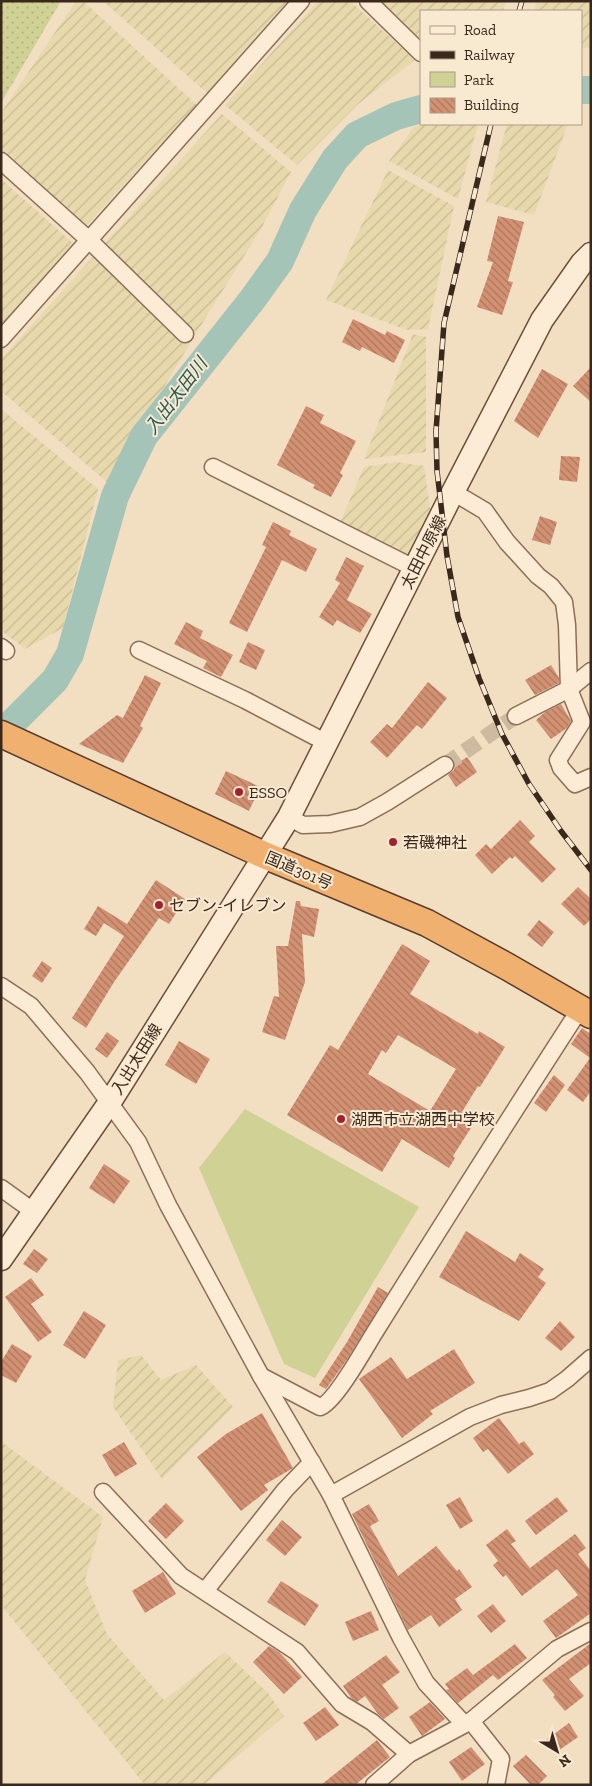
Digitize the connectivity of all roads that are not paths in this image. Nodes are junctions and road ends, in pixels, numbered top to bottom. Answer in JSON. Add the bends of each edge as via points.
{"nodes":[{"id":1,"x":301,"y":1,"type":"edge"},
{"id":2,"x":368,"y":1,"type":"edge"},
{"id":3,"x":420,"y":52,"type":"edge"},
{"id":4,"x":1,"y":161,"type":"edge"},
{"id":5,"x":89,"y":240,"type":"junction"},
{"id":6,"x":591,"y":254,"type":"edge"},
{"id":7,"x":184,"y":334,"type":"dead end"},
{"id":8,"x":1,"y":339,"type":"edge"},
{"id":9,"x":213,"y":467,"type":"dead end"},
{"id":10,"x":453,"y":492,"type":"junction"},
{"id":11,"x":414,"y":568,"type":"junction"},
{"id":12,"x":139,"y":650,"type":"dead end"},
{"id":13,"x":591,"y":671,"type":"edge"},
{"id":14,"x":569,"y":690,"type":"junction"},
{"id":15,"x":516,"y":716,"type":"tunnel mouth"},
{"id":16,"x":1,"y":734,"type":"edge"},
{"id":17,"x":327,"y":743,"type":"junction"},
{"id":18,"x":445,"y":765,"type":"tunnel mouth"},
{"id":19,"x":591,"y":778,"type":"edge"},
{"id":20,"x":289,"y":817,"type":"junction"},
{"id":21,"x":264,"y":855,"type":"junction"},
{"id":22,"x":1,"y":986,"type":"edge"},
{"id":23,"x":585,"y":1012,"type":"edge"},
{"id":24,"x":110,"y":1102,"type":"junction"},
{"id":25,"x":1,"y":1188,"type":"edge"},
{"id":26,"x":33,"y":1211,"type":"junction"},
{"id":27,"x":1,"y":1259,"type":"edge"},
{"id":28,"x":591,"y":1358,"type":"edge"},
{"id":29,"x":261,"y":1376,"type":"junction"},
{"id":30,"x":312,"y":1462,"type":"junction"},
{"id":31,"x":103,"y":1492,"type":"dead end"},
{"id":32,"x":331,"y":1495,"type":"junction"},
{"id":33,"x":205,"y":1591,"type":"junction"},
{"id":34,"x":591,"y":1632,"type":"edge"},
{"id":35,"x":468,"y":1722,"type":"junction"},
{"id":36,"x":409,"y":1754,"type":"junction"},
{"id":37,"x":374,"y":1785,"type":"edge"},
{"id":38,"x":496,"y":1785,"type":"edge"}],
"edges":[{"from":1,"to":5,"type":"street"},
{"from":2,"to":3,"type":"street"},
{"from":4,"to":5,"type":"street"},
{"from":5,"to":7,"type":"street"},
{"from":5,"to":8,"type":"street"},
{"from":6,"to":10,"type":"main road","name":"太田中原線","via":[[542,320]]},
{"from":9,"to":11,"type":"street"},
{"from":10,"to":11,"type":"main road","name":"太田中原線"},
{"from":10,"to":14,"type":"street","via":[[485,511],[507,542],[564,602]]},
{"from":11,"to":17,"type":"main road","name":"太田中原線"},
{"from":12,"to":17,"type":"street"},
{"from":13,"to":14,"type":"street"},
{"from":14,"to":15,"type":"street"},
{"from":14,"to":19,"type":"street","via":[[582,722],[558,760],[560,768],[576,784]]},
{"from":16,"to":21,"type":"highway","name":"国道301号"},
{"from":17,"to":20,"type":"main road","name":"太田中原線"},
{"from":18,"to":20,"type":"street","via":[[360,817],[330,824],[303,825]]},
{"from":20,"to":21,"type":"main road","name":"太田中原線"},
{"from":21,"to":23,"type":"highway","name":"国道301号","via":[[427,923]]},
{"from":21,"to":24,"type":"main road","name":"入出太田線"},
{"from":22,"to":24,"type":"street","via":[[30,1006]]},
{"from":23,"to":29,"type":"street","via":[[481,1163],[331,1400],[320,1407]]},
{"from":24,"to":26,"type":"main road","name":"入出太田線"},
{"from":24,"to":29,"type":"street","via":[[138,1142],[168,1205]]},
{"from":25,"to":26,"type":"street"},
{"from":26,"to":27,"type":"main road","name":"入出太田線"},
{"from":28,"to":32,"type":"street","via":[[550,1390],[470,1417]]},
{"from":29,"to":30,"type":"street"},
{"from":30,"to":32,"type":"street"},
{"from":30,"to":33,"type":"street","via":[[285,1490]]},
{"from":31,"to":33,"type":"street","via":[[181,1576]]},
{"from":32,"to":35,"type":"street","via":[[426,1683]]},
{"from":33,"to":36,"type":"street","via":[[297,1652],[342,1704],[372,1722]]},
{"from":34,"to":35,"type":"street","via":[[557,1649]]},
{"from":35,"to":36,"type":"street"},
{"from":35,"to":38,"type":"street","via":[[501,1759]]},
{"from":36,"to":37,"type":"street"}]}
